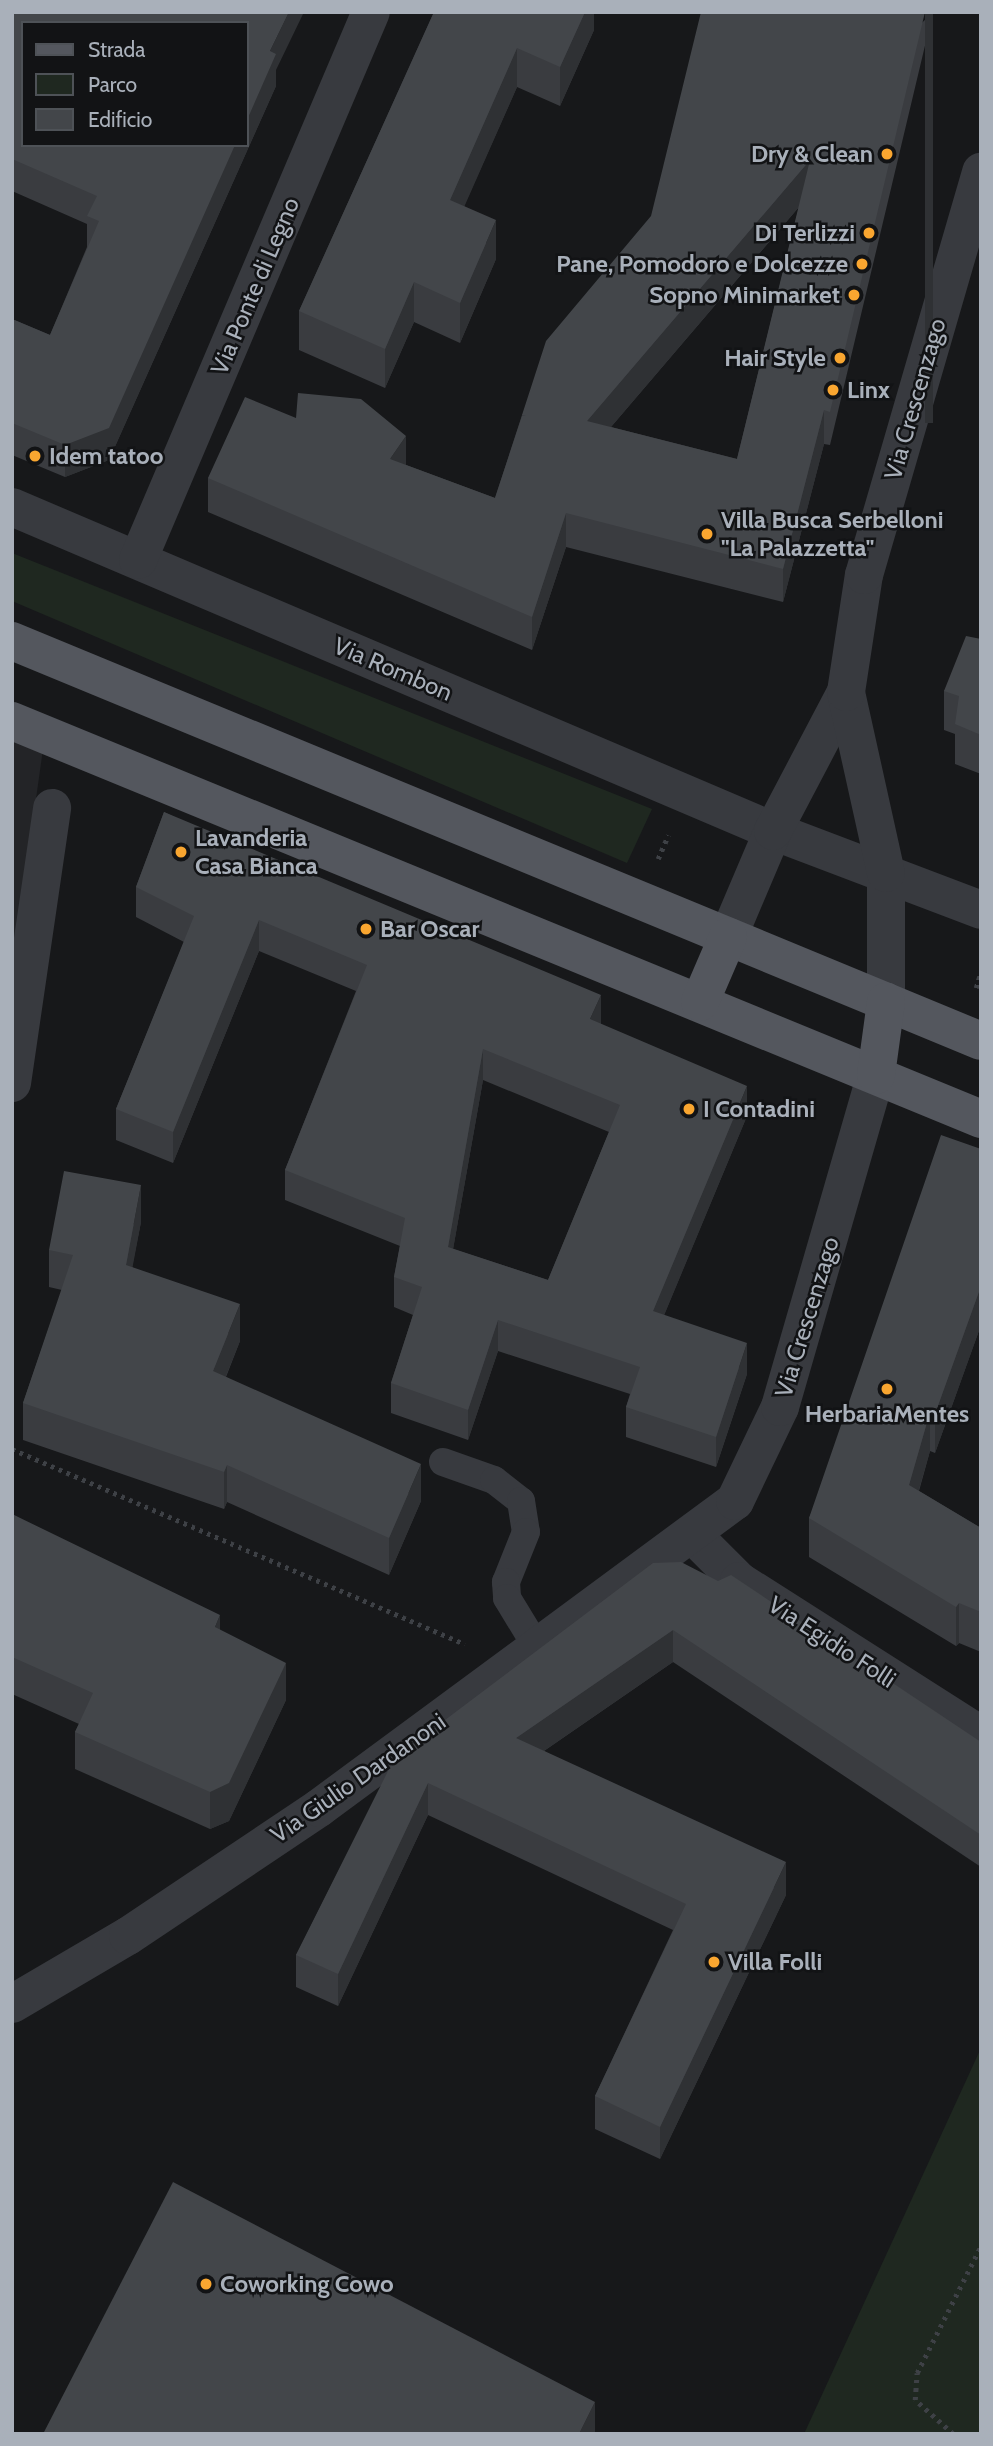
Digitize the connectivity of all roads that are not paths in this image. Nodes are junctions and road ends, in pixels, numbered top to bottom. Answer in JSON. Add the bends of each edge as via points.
{"nodes":[{"id":1,"x":371,"y":12,"type":"edge"},
{"id":2,"x":981,"y":172,"type":"edge"},
{"id":3,"x":12,"y":508,"type":"edge"},
{"id":4,"x":138,"y":560,"type":"junction"},
{"id":5,"x":12,"y":641,"type":"edge"},
{"id":6,"x":846,"y":692,"type":"junction"},
{"id":7,"x":12,"y":721,"type":"edge"},
{"id":8,"x":52,"y":808,"type":"dead end"},
{"id":9,"x":773,"y":831,"type":"junction"},
{"id":10,"x":886,"y":873,"type":"junction"},
{"id":11,"x":981,"y":910,"type":"edge"},
{"id":12,"x":24,"y":924,"type":"edge"},
{"id":13,"x":728,"y":937,"type":"junction"},
{"id":14,"x":700,"y":1002,"type":"junction"},
{"id":15,"x":887,"y":1002,"type":"junction"},
{"id":16,"x":981,"y":1041,"type":"edge"},
{"id":17,"x":876,"y":1075,"type":"junction"},
{"id":18,"x":12,"y":1083,"type":"edge"},
{"id":19,"x":981,"y":1119,"type":"edge"},
{"id":20,"x":443,"y":1462,"type":"dead end"},
{"id":21,"x":694,"y":1536,"type":"junction"},
{"id":22,"x":538,"y":1649,"type":"junction"},
{"id":23,"x":981,"y":1735,"type":"edge"},
{"id":24,"x":12,"y":2004,"type":"edge"}],
"edges":[{"from":1,"to":4,"type":"street","name":"Via Ponte di Legno"},
{"from":2,"to":6,"type":"street","name":"Via Crescenzago","via":[[864,575]]},
{"from":3,"to":4,"type":"street","name":"Via Rombon"},
{"from":4,"to":9,"type":"street","name":"Via Rombon"},
{"from":5,"to":13,"type":"main road"},
{"from":6,"to":9,"type":"street"},
{"from":6,"to":10,"type":"street","name":"Via Crescenzago"},
{"from":7,"to":14,"type":"main road"},
{"from":8,"to":12,"type":"street"},
{"from":9,"to":10,"type":"street","name":"Via Rombon"},
{"from":9,"to":13,"type":"street"},
{"from":10,"to":11,"type":"street","name":"Via Rombon"},
{"from":10,"to":15,"type":"street"},
{"from":12,"to":18,"type":"street"},
{"from":13,"to":14,"type":"main road"},
{"from":13,"to":15,"type":"main road"},
{"from":14,"to":17,"type":"main road"},
{"from":15,"to":16,"type":"main road"},
{"from":15,"to":17,"type":"main road"},
{"from":17,"to":19,"type":"main road"},
{"from":17,"to":21,"type":"street","name":"Via Crescenzago","via":[[780,1407],[735,1501]]},
{"from":20,"to":22,"type":"lane","via":[[494,1480],[521,1501],[526,1532],[506,1582],[507,1598]]},
{"from":21,"to":22,"type":"street","name":"Via Giulio Dardanoni"},
{"from":21,"to":23,"type":"street","name":"Via Egidio Folli","via":[[738,1581]]},
{"from":22,"to":24,"type":"street","name":"Via Giulio Dardanoni","via":[[319,1808],[128,1936]]}]}
